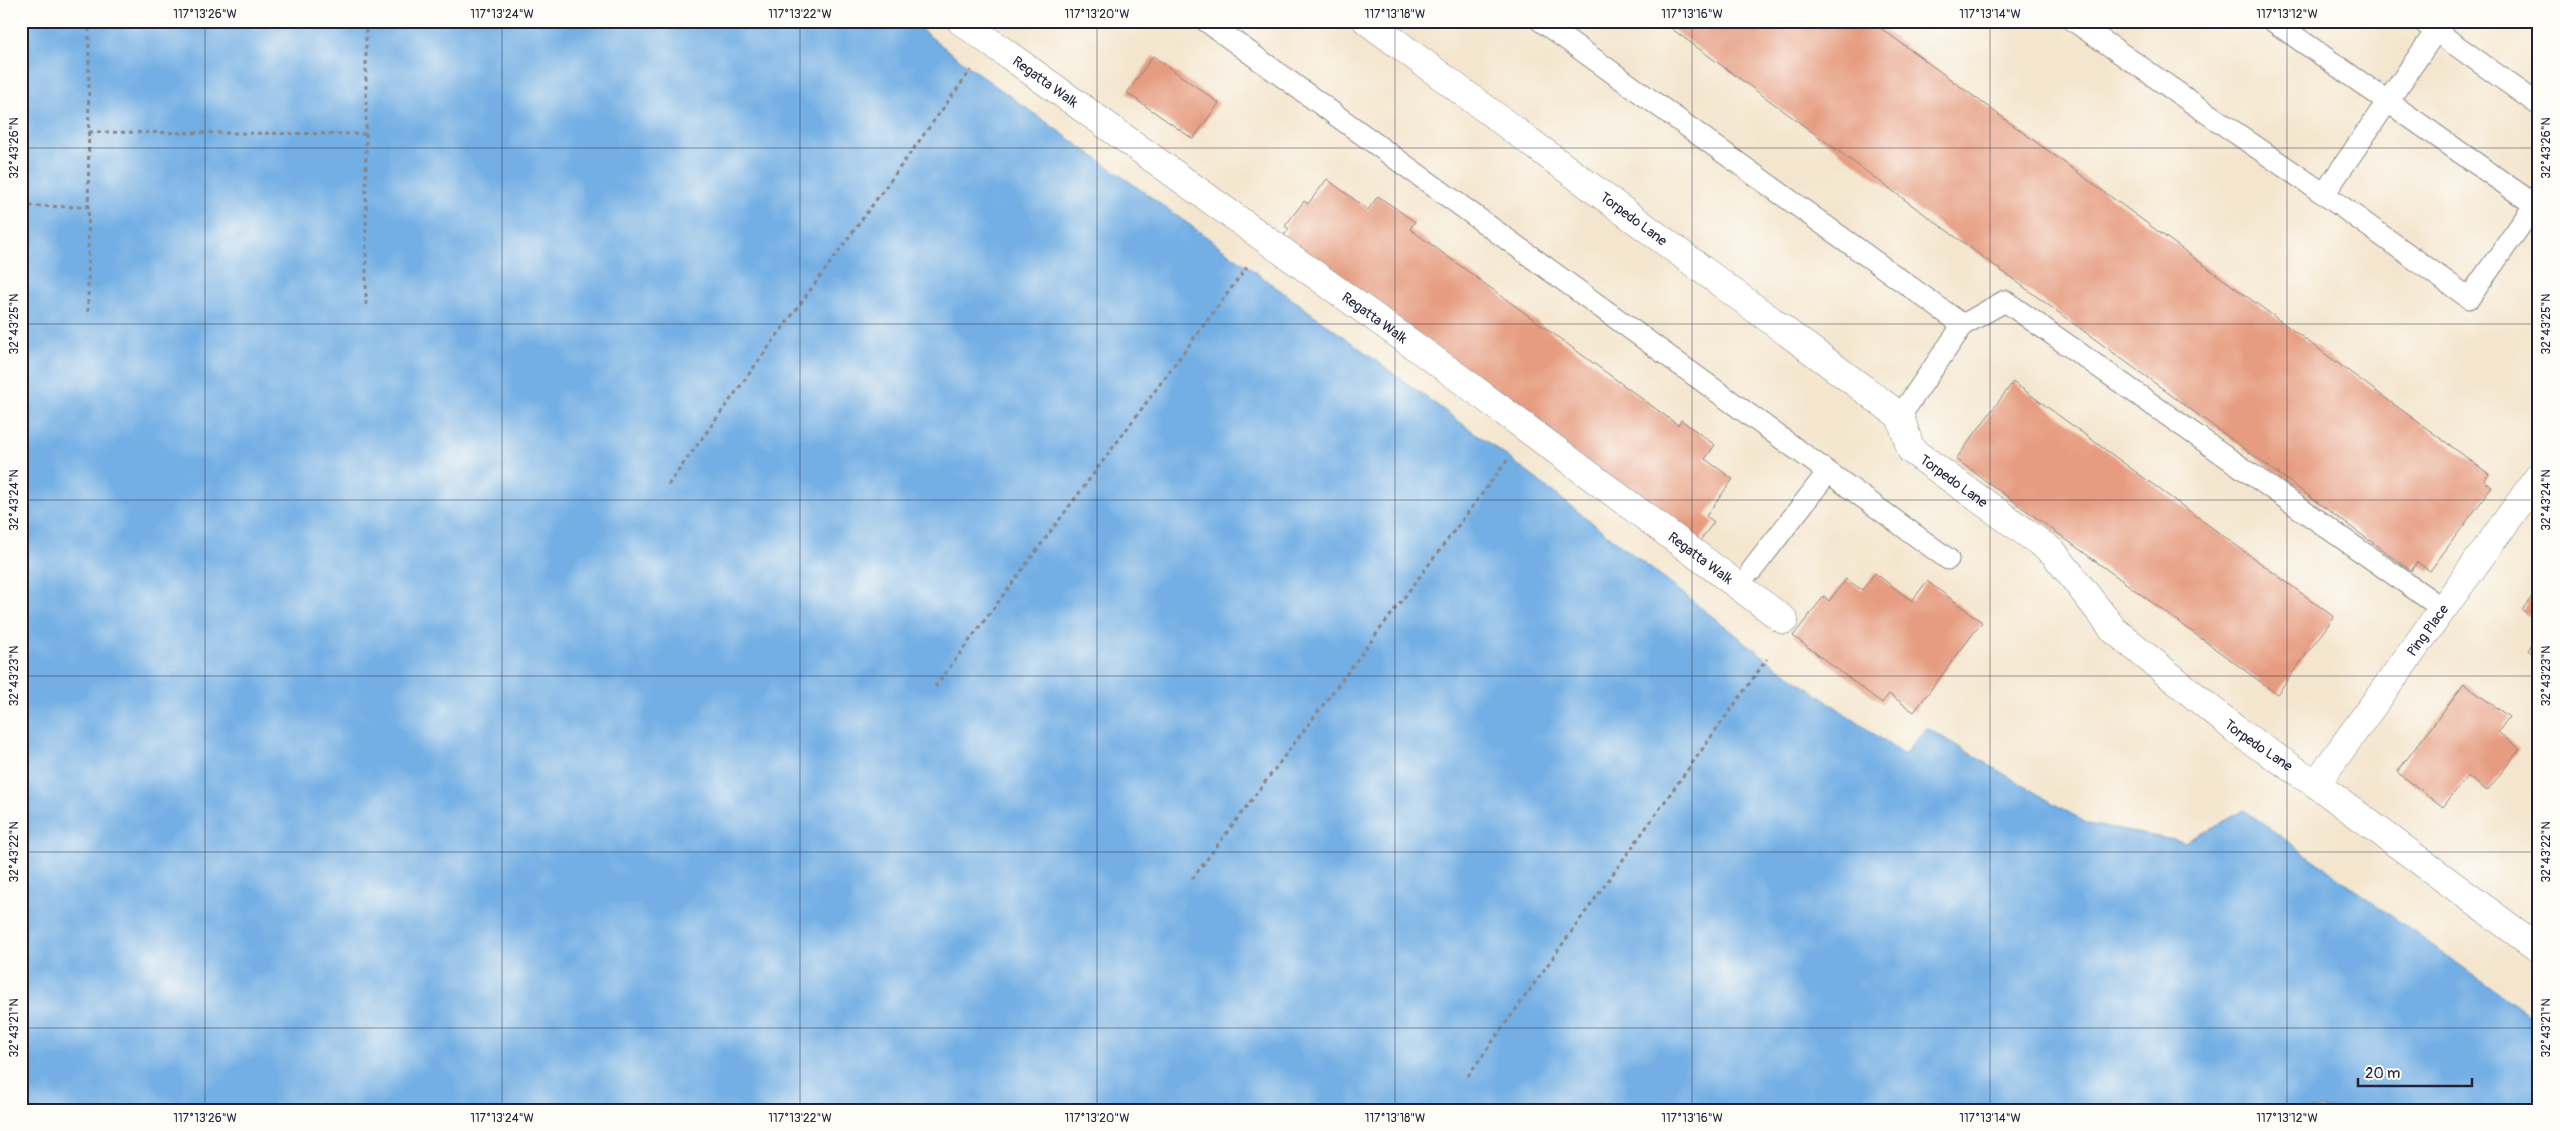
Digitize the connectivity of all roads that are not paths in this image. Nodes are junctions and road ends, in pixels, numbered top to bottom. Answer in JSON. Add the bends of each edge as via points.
{"nodes":[{"id":1,"x":961,"y":21,"type":"edge"},
{"id":2,"x":1206,"y":21,"type":"edge"},
{"id":3,"x":1366,"y":21,"type":"edge"},
{"id":4,"x":1541,"y":21,"type":"edge"},
{"id":5,"x":2074,"y":21,"type":"edge"},
{"id":6,"x":2274,"y":21,"type":"edge"},
{"id":7,"x":2434,"y":25,"type":"edge"},
{"id":8,"x":2388,"y":101,"type":"junction"},
{"id":9,"x":2539,"y":104,"type":"edge"},
{"id":10,"x":2324,"y":194,"type":"junction"},
{"id":11,"x":2537,"y":202,"type":"edge"},
{"id":12,"x":1963,"y":325,"type":"junction"},
{"id":13,"x":1900,"y":416,"type":"junction"},
{"id":14,"x":1828,"y":472,"type":"junction"},
{"id":15,"x":2539,"y":476,"type":"edge"},
{"id":16,"x":1948,"y":559,"type":"dead end"},
{"id":17,"x":1752,"y":570,"type":"dead end"},
{"id":18,"x":2442,"y":609,"type":"junction"},
{"id":19,"x":1784,"y":620,"type":"dead end"},
{"id":20,"x":2316,"y":784,"type":"junction"},
{"id":21,"x":2539,"y":950,"type":"edge"}],
"edges":[{"from":1,"to":19,"type":"street","name":"Regatta Walk","via":[[1455,375]]},
{"from":2,"to":14,"type":"lane"},
{"from":3,"to":13,"type":"street","name":"Torpedo Lane"},
{"from":4,"to":12,"type":"lane"},
{"from":5,"to":10,"type":"lane"},
{"from":6,"to":8,"type":"lane"},
{"from":7,"to":8,"type":"lane"},
{"from":7,"to":9,"type":"lane"},
{"from":8,"to":10,"type":"lane"},
{"from":8,"to":11,"type":"lane"},
{"from":10,"to":11,"type":"lane","via":[[2469,298]]},
{"from":12,"to":13,"type":"lane"},
{"from":12,"to":18,"type":"lane","via":[[2004,301]]},
{"from":13,"to":20,"type":"street","name":"Torpedo Lane","via":[[1911,450],[2053,552],[2114,630],[2240,733]]},
{"from":14,"to":16,"type":"lane"},
{"from":14,"to":17,"type":"lane"},
{"from":15,"to":18,"type":"street","name":"Ping Place"},
{"from":18,"to":20,"type":"street","name":"Ping Place"},
{"from":20,"to":21,"type":"street","name":"Torpedo Lane"}]}
